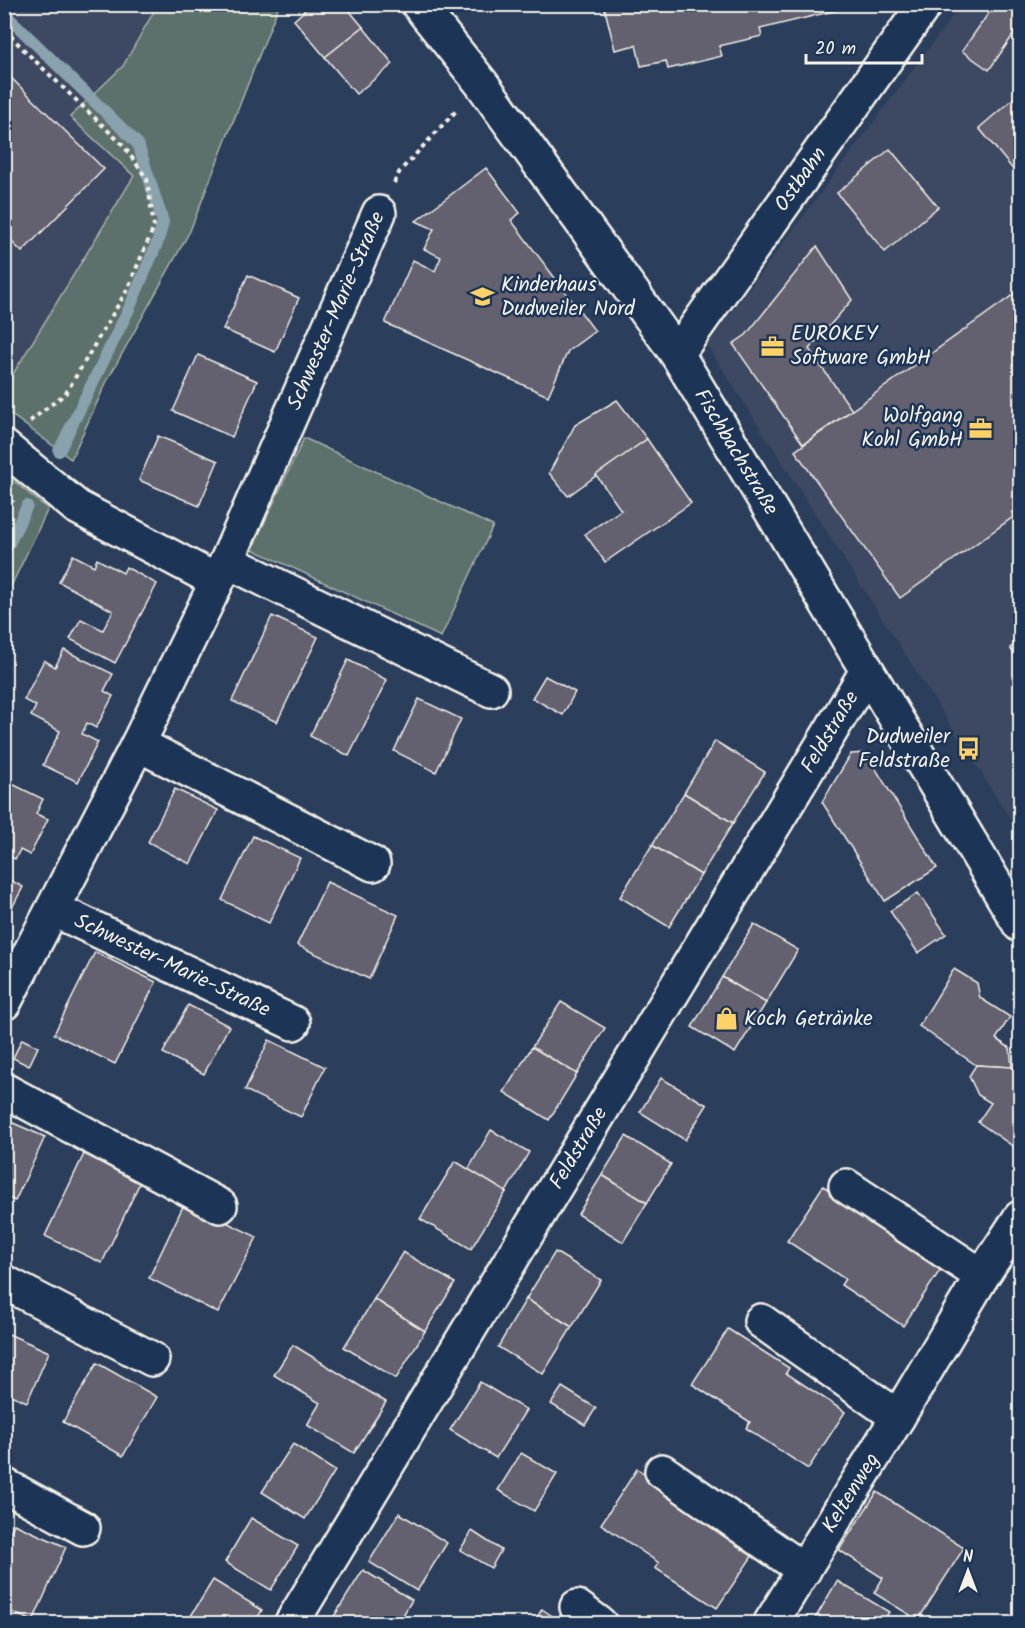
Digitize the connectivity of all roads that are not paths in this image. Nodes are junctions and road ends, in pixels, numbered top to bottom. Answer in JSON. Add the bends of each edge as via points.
{"nodes":[{"id":1,"x":418,"y":4,"type":"edge"},
{"id":2,"x":925,"y":4,"type":"edge"},
{"id":3,"x":379,"y":213,"type":"road end"},
{"id":4,"x":677,"y":354,"type":"junction"},
{"id":5,"x":13,"y":438,"type":"edge"},
{"id":6,"x":222,"y":571,"type":"junction"},
{"id":7,"x":867,"y":671,"type":"junction"},
{"id":8,"x":490,"y":690,"type":"dead end"},
{"id":9,"x":138,"y":744,"type":"junction"},
{"id":10,"x":373,"y":864,"type":"dead end"},
{"id":11,"x":53,"y":909,"type":"junction"},
{"id":12,"x":1020,"y":925,"type":"edge"},
{"id":13,"x":4,"y":1003,"type":"edge"},
{"id":14,"x":293,"y":1023,"type":"dead end"},
{"id":15,"x":4,"y":1090,"type":"edge"},
{"id":16,"x":846,"y":1186,"type":"dead end"},
{"id":17,"x":220,"y":1206,"type":"dead end"},
{"id":18,"x":1020,"y":1218,"type":"edge"},
{"id":19,"x":982,"y":1276,"type":"junction"},
{"id":20,"x":4,"y":1282,"type":"edge"},
{"id":21,"x":760,"y":1321,"type":"dead end"},
{"id":22,"x":152,"y":1359,"type":"dead end"},
{"id":23,"x":898,"y":1417,"type":"junction"},
{"id":24,"x":662,"y":1471,"type":"dead end"},
{"id":25,"x":4,"y":1485,"type":"edge"},
{"id":26,"x":83,"y":1528,"type":"dead end"},
{"id":27,"x":804,"y":1570,"type":"junction"},
{"id":28,"x":291,"y":1623,"type":"edge"},
{"id":29,"x":770,"y":1623,"type":"edge"}],
"edges":[{"from":1,"to":4,"type":"street","name":"Fischbachstraße","via":[[482,84]]},
{"from":2,"to":4,"type":"street","name":"Ostbahn"},
{"from":3,"to":6,"type":"street","name":"Schwester-Marie-Straße"},
{"from":4,"to":7,"type":"street","name":"Fischbachstraße"},
{"from":5,"to":6,"type":"street","via":[[77,507]]},
{"from":6,"to":8,"type":"street"},
{"from":6,"to":9,"type":"street","name":"Schwester-Marie-Straße"},
{"from":7,"to":12,"type":"street","name":"Fischbachstraße"},
{"from":7,"to":28,"type":"street","name":"Feldstraße"},
{"from":9,"to":10,"type":"street"},
{"from":9,"to":11,"type":"street","name":"Schwester-Marie-Straße"},
{"from":11,"to":13,"type":"street","name":"Schwester-Marie-Straße"},
{"from":11,"to":14,"type":"street","name":"Schwester-Marie-Straße"},
{"from":15,"to":17,"type":"street"},
{"from":16,"to":19,"type":"street"},
{"from":18,"to":19,"type":"street","name":"Keltenweg"},
{"from":19,"to":23,"type":"street","name":"Keltenweg"},
{"from":20,"to":22,"type":"street"},
{"from":21,"to":23,"type":"street"},
{"from":23,"to":27,"type":"street","name":"Keltenweg"},
{"from":24,"to":27,"type":"street"},
{"from":25,"to":26,"type":"street"},
{"from":27,"to":29,"type":"street","name":"Keltenweg"}]}
